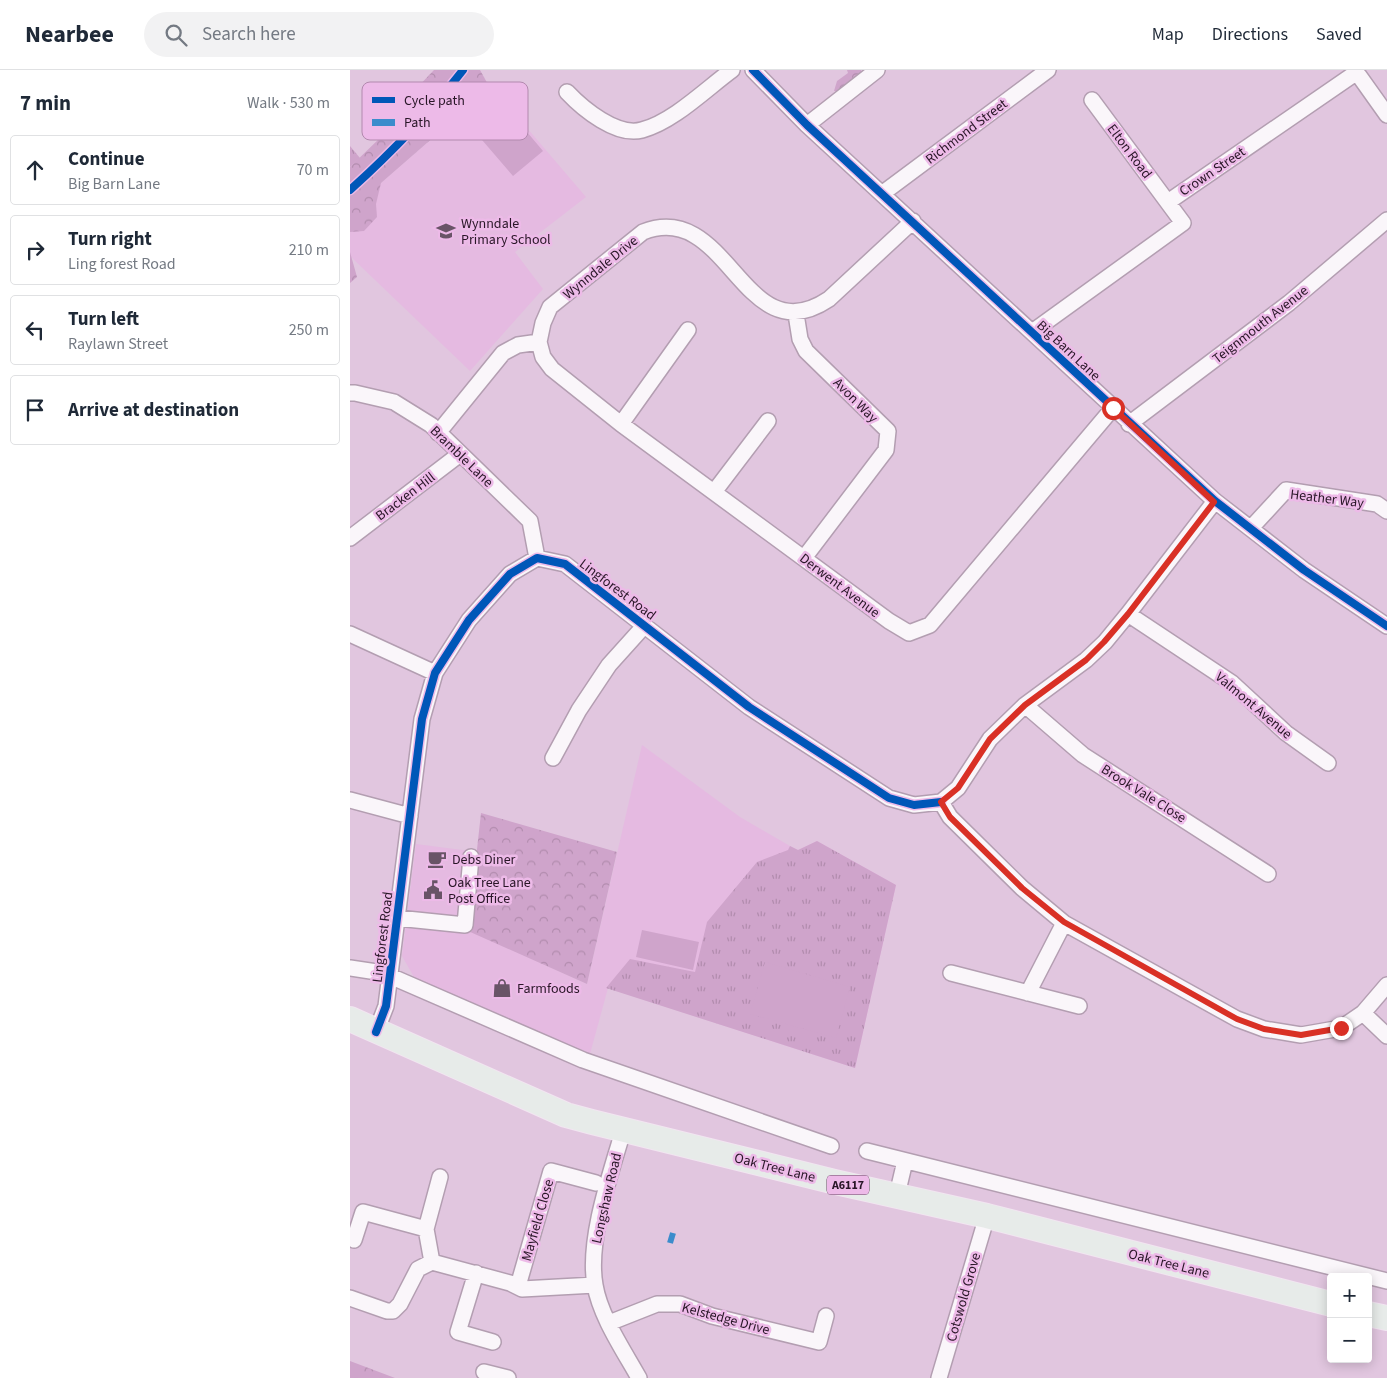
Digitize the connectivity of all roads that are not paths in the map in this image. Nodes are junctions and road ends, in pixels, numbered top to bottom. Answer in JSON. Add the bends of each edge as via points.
{"nodes":[{"id":1,"x":732,"y":70,"type":"edge"},
{"id":2,"x":753,"y":70,"type":"edge"},
{"id":3,"x":877,"y":70,"type":"edge"},
{"id":4,"x":1048,"y":70,"type":"edge"},
{"id":5,"x":1356,"y":71,"type":"edge"},
{"id":6,"x":566,"y":92,"type":"dead end"},
{"id":7,"x":1092,"y":100,"type":"dead end"},
{"id":8,"x":1387,"y":115,"type":"edge"},
{"id":9,"x":807,"y":125,"type":"junction"},
{"id":10,"x":883,"y":193,"type":"junction"},
{"id":11,"x":1168,"y":202,"type":"junction"},
{"id":12,"x":1387,"y":220,"type":"edge"},
{"id":13,"x":913,"y":221,"type":"junction"},
{"id":14,"x":796,"y":314,"type":"junction"},
{"id":15,"x":688,"y":330,"type":"dead end"},
{"id":16,"x":1032,"y":332,"type":"junction"},
{"id":17,"x":539,"y":342,"type":"junction"},
{"id":18,"x":350,"y":393,"type":"edge"},
{"id":19,"x":1113,"y":408,"type":"junction"},
{"id":20,"x":768,"y":421,"type":"dead end"},
{"id":21,"x":621,"y":424,"type":"junction"},
{"id":22,"x":1129,"y":424,"type":"junction"},
{"id":23,"x":438,"y":433,"type":"junction"},
{"id":24,"x":460,"y":454,"type":"junction"},
{"id":25,"x":714,"y":492,"type":"junction"},
{"id":26,"x":1214,"y":502,"type":"junction"},
{"id":27,"x":1387,"y":511,"type":"edge"},
{"id":28,"x":1250,"y":528,"type":"junction"},
{"id":29,"x":350,"y":538,"type":"edge"},
{"id":30,"x":537,"y":558,"type":"junction"},
{"id":31,"x":804,"y":558,"type":"junction"},
{"id":32,"x":1128,"y":614,"type":"junction"},
{"id":33,"x":645,"y":625,"type":"junction"},
{"id":34,"x":1387,"y":626,"type":"edge"},
{"id":35,"x":350,"y":634,"type":"edge"},
{"id":36,"x":436,"y":673,"type":"junction"},
{"id":37,"x":1025,"y":705,"type":"junction"},
{"id":38,"x":554,"y":758,"type":"dead end"},
{"id":39,"x":1328,"y":763,"type":"dead end"},
{"id":40,"x":350,"y":800,"type":"edge"},
{"id":41,"x":941,"y":802,"type":"junction"},
{"id":42,"x":410,"y":816,"type":"junction"},
{"id":43,"x":471,"y":857,"type":"dead end"},
{"id":44,"x":1268,"y":874,"type":"dead end"},
{"id":45,"x":397,"y":918,"type":"junction"},
{"id":46,"x":1064,"y":922,"type":"junction"},
{"id":47,"x":350,"y":968,"type":"edge"},
{"id":48,"x":951,"y":973,"type":"dead end"},
{"id":49,"x":390,"y":975,"type":"junction"},
{"id":50,"x":1387,"y":985,"type":"edge"},
{"id":51,"x":1028,"y":993,"type":"junction"},
{"id":52,"x":1079,"y":1006,"type":"dead end"},
{"id":53,"x":1363,"y":1013,"type":"junction"},
{"id":54,"x":350,"y":1020,"type":"edge"},
{"id":55,"x":376,"y":1032,"type":"junction"},
{"id":56,"x":1387,"y":1036,"type":"edge"},
{"id":57,"x":624,"y":1128,"type":"junction"},
{"id":58,"x":831,"y":1146,"type":"dead end"},
{"id":59,"x":867,"y":1151,"type":"dead end"},
{"id":60,"x":905,"y":1161,"type":"junction"},
{"id":61,"x":440,"y":1177,"type":"dead end"},
{"id":62,"x":596,"y":1183,"type":"dead end"},
{"id":63,"x":897,"y":1195,"type":"junction"},
{"id":64,"x":986,"y":1216,"type":"junction"},
{"id":65,"x":426,"y":1229,"type":"junction"},
{"id":66,"x":354,"y":1240,"type":"dead end"},
{"id":67,"x":432,"y":1262,"type":"junction"},
{"id":68,"x":476,"y":1274,"type":"junction"},
{"id":69,"x":1387,"y":1281,"type":"edge"},
{"id":70,"x":595,"y":1285,"type":"junction"},
{"id":71,"x":518,"y":1286,"type":"junction"},
{"id":72,"x":350,"y":1298,"type":"edge"},
{"id":73,"x":1327,"y":1303,"type":"edge"},
{"id":74,"x":1372,"y":1315,"type":"edge"},
{"id":75,"x":826,"y":1316,"type":"dead end"},
{"id":76,"x":1387,"y":1318,"type":"edge"},
{"id":77,"x":609,"y":1323,"type":"junction"},
{"id":78,"x":493,"y":1342,"type":"dead end"},
{"id":79,"x":484,"y":1372,"type":"dead end"},
{"id":80,"x":508,"y":1378,"type":"edge"},
{"id":81,"x":639,"y":1378,"type":"edge"},
{"id":82,"x":939,"y":1378,"type":"edge"}],
"edges":[{"from":1,"to":6,"type":"street","via":[[667,119],[641,131],[614,127],[583,109]]},
{"from":2,"to":9,"type":"street","name":"Big Barn Lane"},
{"from":3,"to":9,"type":"street"},
{"from":4,"to":10,"type":"street","name":"Richmond Street"},
{"from":5,"to":8,"type":"street"},
{"from":5,"to":11,"type":"street","name":"Crown Street"},
{"from":7,"to":11,"type":"street","name":"Elton Road"},
{"from":9,"to":10,"type":"street","name":"Big Barn Lane"},
{"from":10,"to":13,"type":"street","name":"Big Barn Lane"},
{"from":11,"to":16,"type":"street","name":"Crown Street","via":[[1183,223]]},
{"from":12,"to":22,"type":"street","name":"Teignmouth Avenue","via":[[1289,303]]},
{"from":13,"to":14,"type":"street","via":[[829,299]]},
{"from":13,"to":16,"type":"street","name":"Big Barn Lane"},
{"from":14,"to":17,"type":"street","name":"Wynndale Drive","via":[[766,305],[707,244],[684,228],[654,228],[643,232],[550,307]]},
{"from":14,"to":31,"type":"street","name":"Avon Way","via":[[800,339],[806,351],[888,431],[886,450]]},
{"from":15,"to":21,"type":"street"},
{"from":16,"to":19,"type":"street","name":"Big Barn Lane"},
{"from":17,"to":21,"type":"street","name":"Derwent Avenue","via":[[543,358],[552,369]]},
{"from":17,"to":23,"type":"street","via":[[518,345],[503,353]]},
{"from":18,"to":23,"type":"street","name":"Bramble Lane","via":[[394,402],[431,425]]},
{"from":19,"to":22,"type":"street","name":"Big Barn Lane"},
{"from":19,"to":31,"type":"street","name":"Derwent Avenue","via":[[930,625],[908,633]]},
{"from":20,"to":25,"type":"street"},
{"from":21,"to":25,"type":"street","name":"Derwent Avenue"},
{"from":22,"to":26,"type":"street","name":"Big Barn Lane"},
{"from":23,"to":24,"type":"street","name":"Bramble Lane"},
{"from":24,"to":29,"type":"street","name":"Bracken Hill"},
{"from":24,"to":30,"type":"street","name":"Bramble Lane","via":[[530,521]]},
{"from":25,"to":31,"type":"street","name":"Derwent Avenue"},
{"from":26,"to":28,"type":"street","name":"Big Barn Lane"},
{"from":26,"to":32,"type":"street"},
{"from":27,"to":28,"type":"street","name":"Heather Way","via":[[1377,504],[1286,490]]},
{"from":28,"to":34,"type":"street","name":"Big Barn Lane","via":[[1304,570]]},
{"from":30,"to":33,"type":"street","name":"Lingforest Road","via":[[564,564]]},
{"from":30,"to":36,"type":"street","name":"Lingforest Road","via":[[510,574],[474,614]]},
{"from":32,"to":37,"type":"street","via":[[1086,660]]},
{"from":32,"to":39,"type":"street","name":"Valmont Avenue","via":[[1232,682],[1286,733]]},
{"from":33,"to":38,"type":"street","via":[[609,665],[579,710]]},
{"from":33,"to":41,"type":"street","name":"Lingforest Road","via":[[749,707],[889,798],[914,805]]},
{"from":35,"to":36,"type":"street"},
{"from":36,"to":42,"type":"street","name":"Lingforest Road","via":[[422,719]]},
{"from":37,"to":41,"type":"street","via":[[990,739],[958,788]]},
{"from":37,"to":44,"type":"street","name":"Brook Vale Close","via":[[1084,755]]},
{"from":40,"to":42,"type":"street"},
{"from":41,"to":46,"type":"street","via":[[950,817],[1022,888]]},
{"from":42,"to":45,"type":"street","name":"Lingforest Road"},
{"from":43,"to":45,"type":"street","via":[[464,924]]},
{"from":45,"to":49,"type":"street","name":"Lingforest Road"},
{"from":46,"to":51,"type":"street"},
{"from":46,"to":53,"type":"street","via":[[1237,1019],[1264,1029],[1301,1035],[1341,1028]]},
{"from":47,"to":49,"type":"street"},
{"from":48,"to":51,"type":"street"},
{"from":49,"to":55,"type":"street","name":"Lingforest Road","via":[[386,1011]]},
{"from":49,"to":58,"type":"street","via":[[583,1060]]},
{"from":50,"to":53,"type":"street"},
{"from":51,"to":52,"type":"street"},
{"from":53,"to":56,"type":"street"},
{"from":54,"to":55,"type":"main road","name":"Oak Tree Lane","number":"A6117"},
{"from":55,"to":57,"type":"main road","name":"Oak Tree Lane","number":"A6117","via":[[566,1115]]},
{"from":57,"to":63,"type":"main road","name":"Oak Tree Lane","number":"A6117"},
{"from":57,"to":70,"type":"street","name":"Longshaw Road","via":[[604,1194],[594,1248]]},
{"from":59,"to":60,"type":"street"},
{"from":60,"to":63,"type":"street"},
{"from":60,"to":69,"type":"street"},
{"from":61,"to":65,"type":"street"},
{"from":62,"to":71,"type":"street","name":"Mayfield Close","via":[[551,1172]]},
{"from":63,"to":64,"type":"main road","name":"Oak Tree Lane","number":"A6117"},
{"from":64,"to":73,"type":"main road","name":"Oak Tree Lane","number":"A6117"},
{"from":64,"to":82,"type":"street","name":"Cotswold Grove"},
{"from":65,"to":66,"type":"street","via":[[363,1212]]},
{"from":65,"to":67,"type":"street"},
{"from":67,"to":68,"type":"street"},
{"from":67,"to":72,"type":"street","via":[[418,1269],[393,1311]]},
{"from":68,"to":71,"type":"street"},
{"from":68,"to":78,"type":"street","via":[[458,1332]]},
{"from":70,"to":71,"type":"street","via":[[522,1289]]},
{"from":70,"to":77,"type":"street","name":"Longshaw Road"},
{"from":74,"to":76,"type":"main road"},
{"from":75,"to":77,"type":"street","name":"Kelstedge Drive","via":[[818,1342],[712,1316],[680,1304],[657,1304]]},
{"from":77,"to":81,"type":"street","name":"Longshaw Road"},
{"from":79,"to":80,"type":"street"}]}
